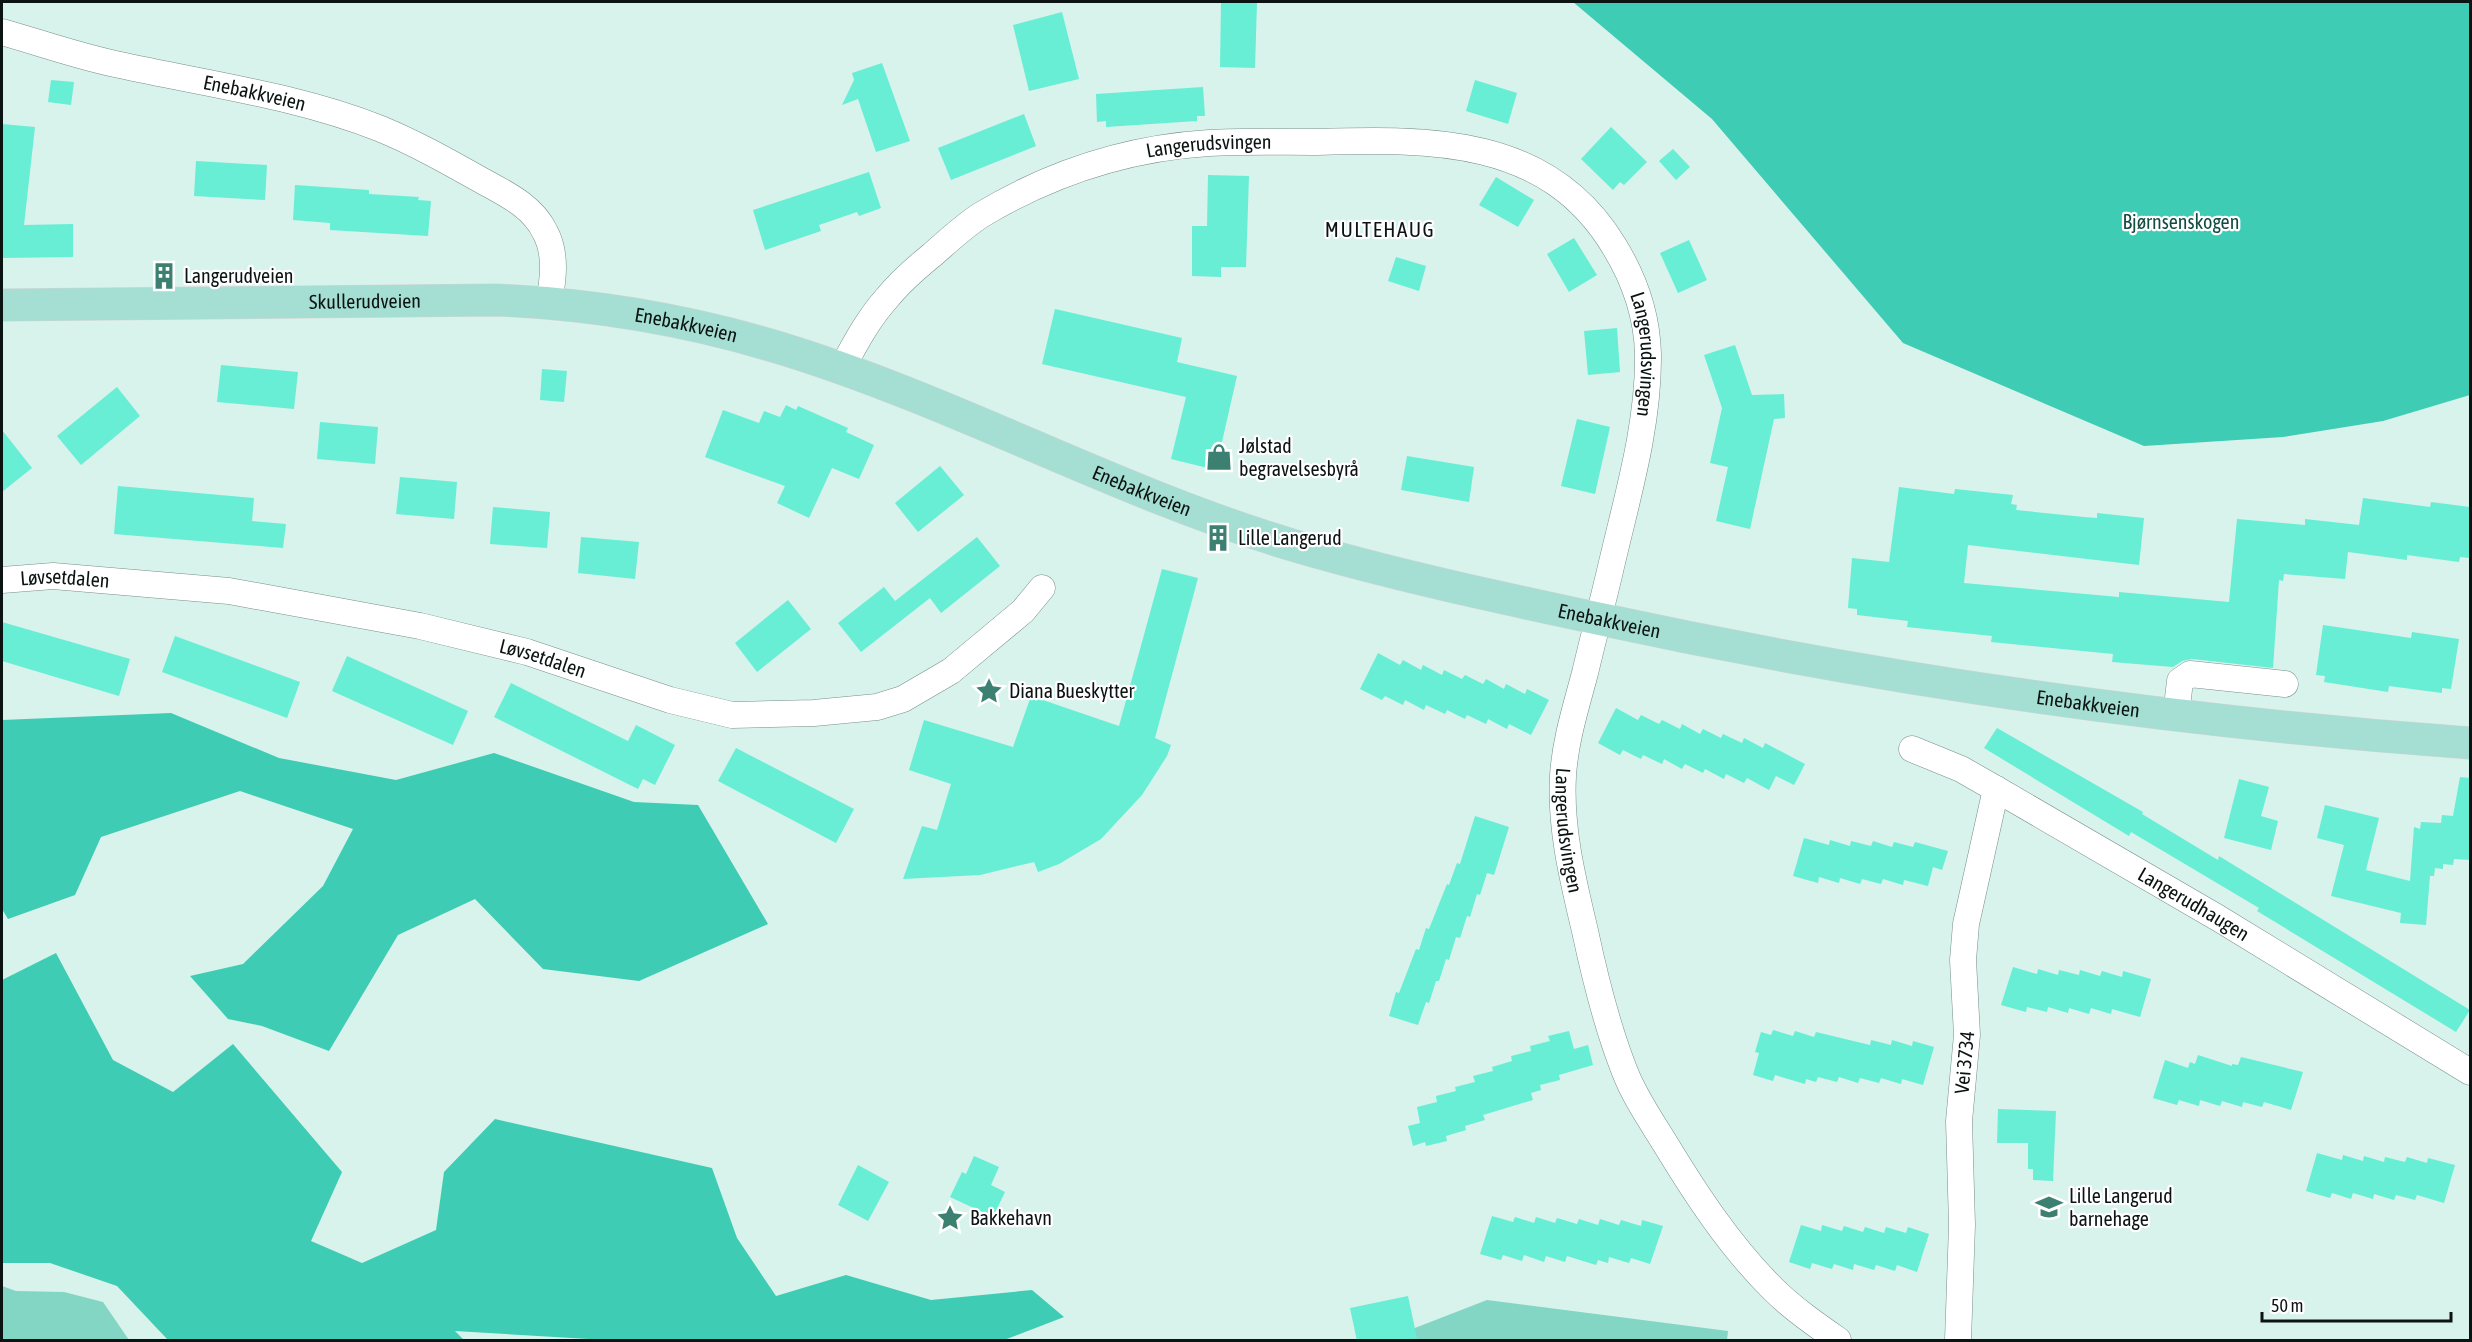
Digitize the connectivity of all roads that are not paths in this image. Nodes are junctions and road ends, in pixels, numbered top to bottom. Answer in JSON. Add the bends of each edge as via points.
{"nodes":[{"id":1,"x":2,"y":32,"type":"edge"},
{"id":2,"x":549,"y":303,"type":"junction"},
{"id":3,"x":2,"y":304,"type":"edge"},
{"id":4,"x":842,"y":369,"type":"junction"},
{"id":5,"x":2,"y":580,"type":"edge"},
{"id":6,"x":1042,"y":588,"type":"dead end"},
{"id":7,"x":1599,"y":619,"type":"junction"},
{"id":8,"x":2285,"y":684,"type":"dead end"},
{"id":9,"x":2176,"y":716,"type":"junction"},
{"id":10,"x":2470,"y":742,"type":"edge"},
{"id":11,"x":1911,"y":749,"type":"dead end"},
{"id":12,"x":1996,"y":789,"type":"junction"},
{"id":13,"x":2470,"y":1072,"type":"edge"},
{"id":14,"x":1838,"y":1341,"type":"edge"},
{"id":15,"x":1958,"y":1341,"type":"edge"}],
"edges":[{"from":1,"to":2,"type":"street","name":"Enebakkveien","via":[[117,64],[328,111],[431,152],[525,205],[545,231],[553,254]]},
{"from":2,"to":3,"type":"main road","name":"Skullerudveien","via":[[437,299]]},
{"from":2,"to":4,"type":"main road","name":"Enebakkveien","via":[[688,324]]},
{"from":4,"to":7,"type":"main road","name":"Enebakkveien","via":[[1184,508],[1270,538],[1394,573]]},
{"from":4,"to":7,"type":"street","name":"Langerudsvingen","via":[[887,297],[977,217],[1037,185],[1108,159],[1144,150],[1210,143],[1364,141],[1473,147],[1495,154],[1551,180],[1588,211],[1605,230],[1629,270],[1644,315],[1648,355],[1645,407]]},
{"from":5,"to":6,"type":"street","name":"Løvsetdalen","via":[[53,576],[186,586],[420,626],[527,652],[670,700],[732,715],[824,712],[877,707],[903,699],[951,671],[1023,611]]},
{"from":7,"to":9,"type":"main road","name":"Enebakkveien","via":[[1927,681]]},
{"from":7,"to":14,"type":"street","name":"Langerudsvingen","via":[[1572,720],[1563,777],[1568,863],[1595,977],[1620,1057],[1657,1130],[1700,1200],[1771,1286]]},
{"from":8,"to":9,"type":"street","via":[[2190,674],[2180,681]]},
{"from":9,"to":10,"type":"main road","name":"Enebakkveien"},
{"from":11,"to":12,"type":"street","name":"Langerudhaugen","via":[[1961,769]]},
{"from":12,"to":13,"type":"street","name":"Langerudhaugen","via":[[2218,918]]},
{"from":12,"to":15,"type":"street","name":"Vei 3734","via":[[1966,924],[1963,960],[1967,1035],[1959,1121],[1962,1225]]}]}
